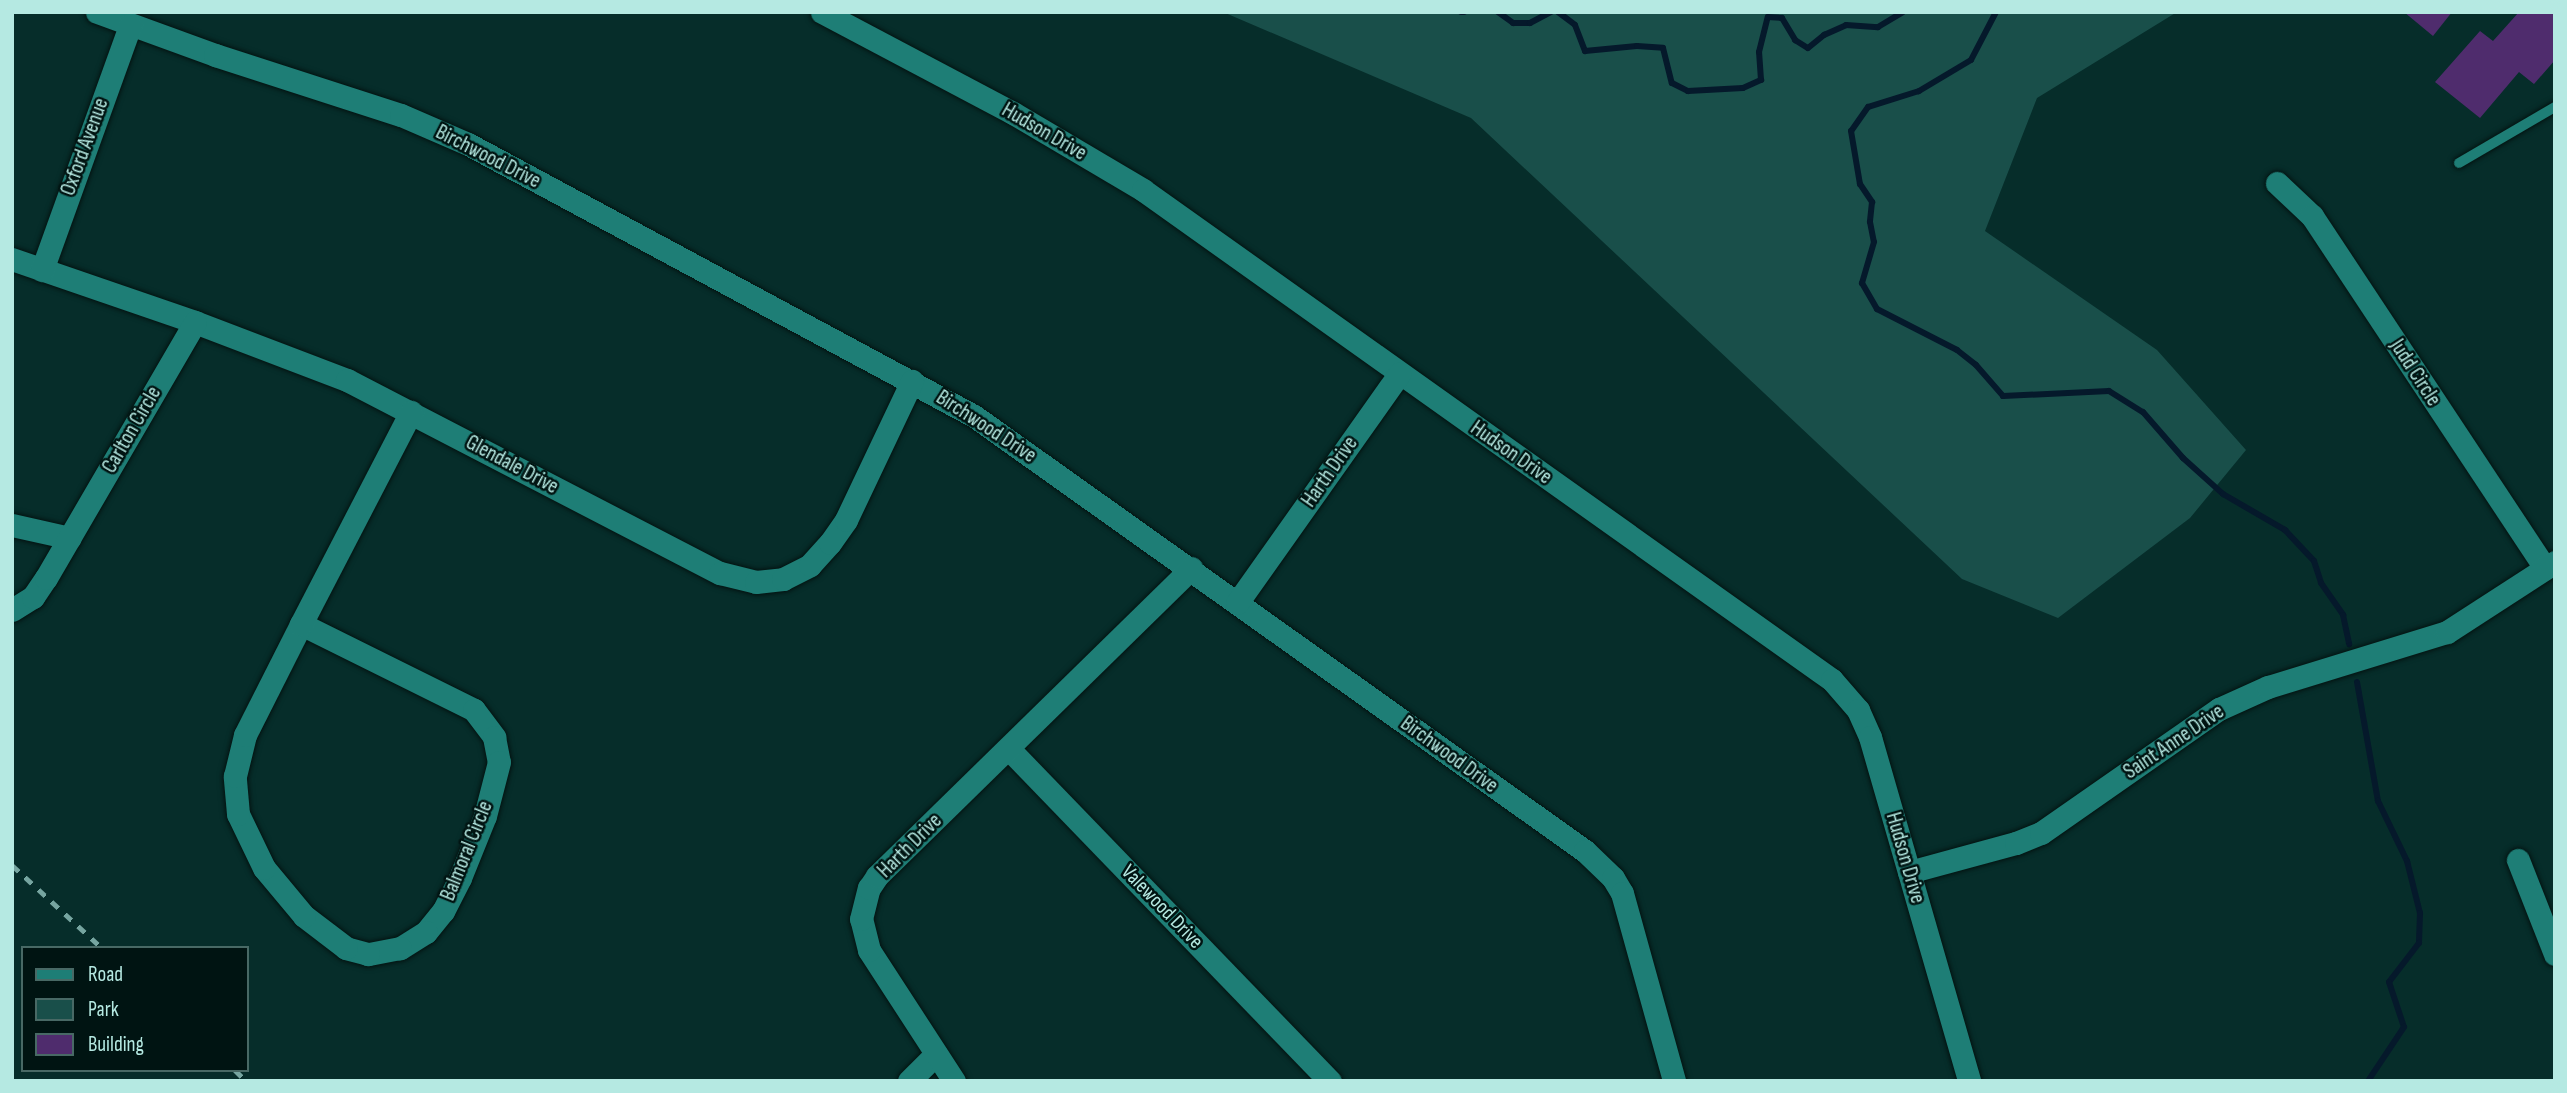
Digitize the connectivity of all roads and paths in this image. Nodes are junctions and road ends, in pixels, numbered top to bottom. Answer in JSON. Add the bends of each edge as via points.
{"nodes":[{"id":1,"x":97,"y":12,"type":"edge"},
{"id":2,"x":822,"y":12,"type":"edge"},
{"id":3,"x":130,"y":25,"type":"junction"},
{"id":4,"x":2555,"y":107,"type":"edge"},
{"id":5,"x":2459,"y":163,"type":"dead end"},
{"id":6,"x":2277,"y":183,"type":"dead end"},
{"id":7,"x":12,"y":259,"type":"edge"},
{"id":8,"x":42,"y":270,"type":"junction"},
{"id":9,"x":195,"y":322,"type":"junction"},
{"id":10,"x":1399,"y":374,"type":"junction"},
{"id":11,"x":912,"y":381,"type":"junction"},
{"id":12,"x":411,"y":412,"type":"junction"},
{"id":13,"x":12,"y":525,"type":"edge"},
{"id":14,"x":70,"y":538,"type":"junction"},
{"id":15,"x":2550,"y":565,"type":"edge"},
{"id":16,"x":1191,"y":568,"type":"junction"},
{"id":17,"x":1237,"y":603,"type":"junction"},
{"id":18,"x":12,"y":610,"type":"edge"},
{"id":19,"x":301,"y":624,"type":"junction"},
{"id":20,"x":1002,"y":756,"type":"junction"},
{"id":21,"x":2518,"y":860,"type":"dead end"},
{"id":22,"x":1909,"y":872,"type":"junction"},
{"id":23,"x":2555,"y":954,"type":"edge"},
{"id":24,"x":936,"y":1054,"type":"junction"},
{"id":25,"x":909,"y":1081,"type":"edge"},
{"id":26,"x":954,"y":1081,"type":"edge"},
{"id":27,"x":1330,"y":1081,"type":"edge"},
{"id":28,"x":1674,"y":1081,"type":"edge"},
{"id":29,"x":1969,"y":1081,"type":"edge"}],
"edges":[{"from":1,"to":3,"type":"street","name":"Birchwood Drive"},
{"from":2,"to":10,"type":"street","name":"Hudson Drive","via":[[1013,113],[1143,190]]},
{"from":3,"to":8,"type":"street","name":"Oxford Avenue"},
{"from":3,"to":11,"type":"street","name":"Birchwood Drive","via":[[401,115],[468,144]]},
{"from":4,"to":5,"type":"lane"},
{"from":6,"to":15,"type":"street","name":"Judd Circle","via":[[2312,216]]},
{"from":7,"to":8,"type":"street","name":"Glendale Drive"},
{"from":8,"to":9,"type":"street","name":"Glendale Drive"},
{"from":9,"to":12,"type":"street","name":"Glendale Drive","via":[[347,380]]},
{"from":9,"to":14,"type":"street","name":"Carlton Circle"},
{"from":10,"to":17,"type":"street","name":"Harth Drive"},
{"from":10,"to":22,"type":"street","name":"Hudson Drive","via":[[1832,680],[1858,710],[1870,737]]},
{"from":11,"to":12,"type":"street","name":"Glendale Drive","via":[[846,520],[830,543],[810,565],[783,579],[756,582],[720,573]]},
{"from":11,"to":16,"type":"street","name":"Birchwood Drive","via":[[974,416]]},
{"from":12,"to":19,"type":"street","name":"Balmoral Circle"},
{"from":13,"to":14,"type":"street"},
{"from":14,"to":18,"type":"street","name":"Carlton Circle","via":[[33,597]]},
{"from":15,"to":22,"type":"street","name":"Saint Anne Drive","via":[[2447,632],[2268,687],[2219,709],[2041,833]]},
{"from":16,"to":17,"type":"street","name":"Birchwood Drive"},
{"from":16,"to":20,"type":"street","name":"Harth Drive"},
{"from":17,"to":28,"type":"street","name":"Birchwood Drive","via":[[1585,851],[1613,878],[1622,893]]},
{"from":19,"to":19,"type":"street","name":"Balmoral Circle","via":[[245,735],[235,776],[238,814],[264,868],[304,916],[346,948],[368,954],[400,948],[426,932],[460,878],[485,816],[499,762],[494,737],[474,710]]},
{"from":20,"to":24,"type":"street","name":"Harth Drive","via":[[877,876],[861,919],[869,950]]},
{"from":20,"to":27,"type":"street","name":"Valewood Drive"},
{"from":21,"to":23,"type":"street"},
{"from":22,"to":29,"type":"street","name":"Hudson Drive"},
{"from":24,"to":25,"type":"street"},
{"from":24,"to":26,"type":"street","name":"Harth Drive"}]}
